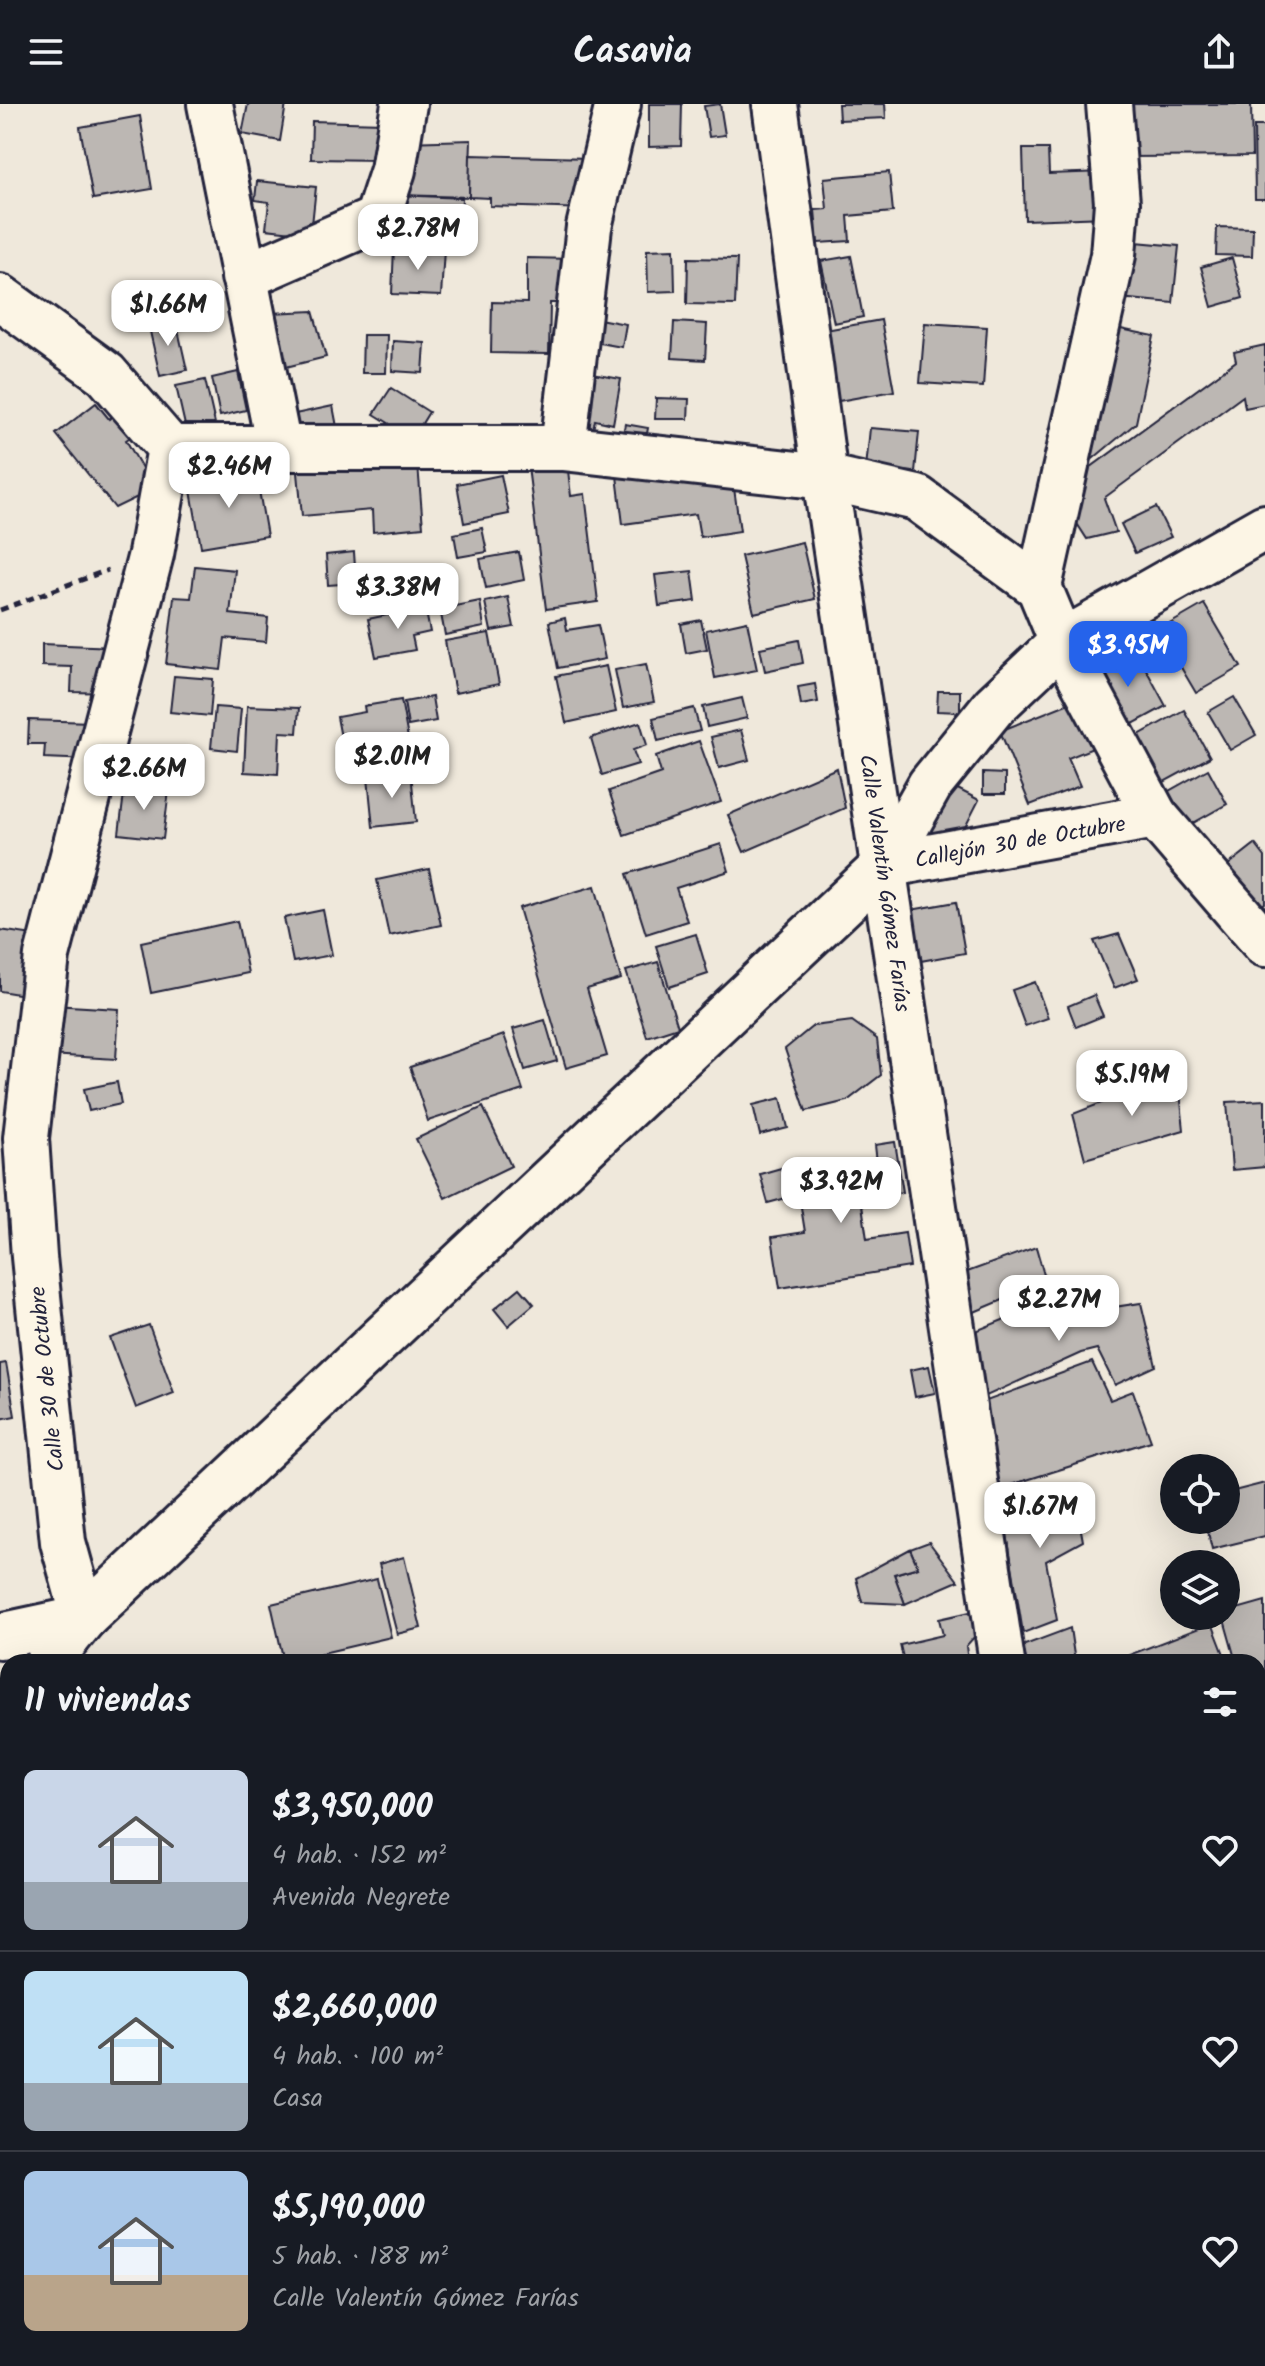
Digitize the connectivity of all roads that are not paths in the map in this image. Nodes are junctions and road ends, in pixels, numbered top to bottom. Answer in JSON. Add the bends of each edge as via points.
{"nodes":[{"id":1,"x":210,"y":104,"type":"edge"},
{"id":2,"x":404,"y":104,"type":"edge"},
{"id":3,"x":618,"y":104,"type":"edge"},
{"id":4,"x":775,"y":104,"type":"edge"},
{"id":5,"x":1109,"y":104,"type":"edge"},
{"id":6,"x":244,"y":277,"type":"junction"},
{"id":7,"x":0,"y":297,"type":"edge"},
{"id":8,"x":170,"y":448,"type":"junction"},
{"id":9,"x":279,"y":448,"type":"junction"},
{"id":10,"x":563,"y":448,"type":"junction"},
{"id":11,"x":825,"y":477,"type":"junction"},
{"id":12,"x":1265,"y":527,"type":"edge"},
{"id":13,"x":1039,"y":587,"type":"junction"},
{"id":14,"x":1062,"y":642,"type":"junction"},
{"id":15,"x":1155,"y":816,"type":"junction"},
{"id":16,"x":885,"y":865,"type":"junction"},
{"id":17,"x":1265,"y":944,"type":"edge"},
{"id":18,"x":84,"y":1618,"type":"junction"},
{"id":19,"x":0,"y":1636,"type":"edge"},
{"id":20,"x":55,"y":1654,"type":"edge"},
{"id":21,"x":1001,"y":1654,"type":"edge"}],
"edges":[{"from":1,"to":6,"type":"street"},
{"from":2,"to":6,"type":"street","via":[[393,170],[377,219]]},
{"from":3,"to":10,"type":"street","via":[[589,227]]},
{"from":4,"to":11,"type":"street","name":"Calle Valentín Gómez Farías"},
{"from":5,"to":13,"type":"street","via":[[1117,203],[1113,255]]},
{"from":6,"to":9,"type":"street"},
{"from":7,"to":8,"type":"street","via":[[106,374]]},
{"from":8,"to":9,"type":"street"},
{"from":8,"to":18,"type":"street","name":"Calle 30 de Octubre","via":[[151,554],[47,956],[26,1138],[63,1542]]},
{"from":9,"to":10,"type":"street"},
{"from":10,"to":11,"type":"street"},
{"from":11,"to":13,"type":"street","via":[[917,498]]},
{"from":11,"to":16,"type":"street","name":"Calle Valentín Gómez Farías"},
{"from":12,"to":14,"type":"street"},
{"from":13,"to":14,"type":"street"},
{"from":14,"to":15,"type":"street"},
{"from":14,"to":16,"type":"street","via":[[994,706],[939,774]]},
{"from":15,"to":16,"type":"street","name":"Callejón 30 de Octubre"},
{"from":15,"to":17,"type":"street"},
{"from":16,"to":18,"type":"street"},
{"from":16,"to":21,"type":"street","name":"Calle Valentín Gómez Farías"},
{"from":18,"to":19,"type":"street"},
{"from":18,"to":20,"type":"street"}]}
